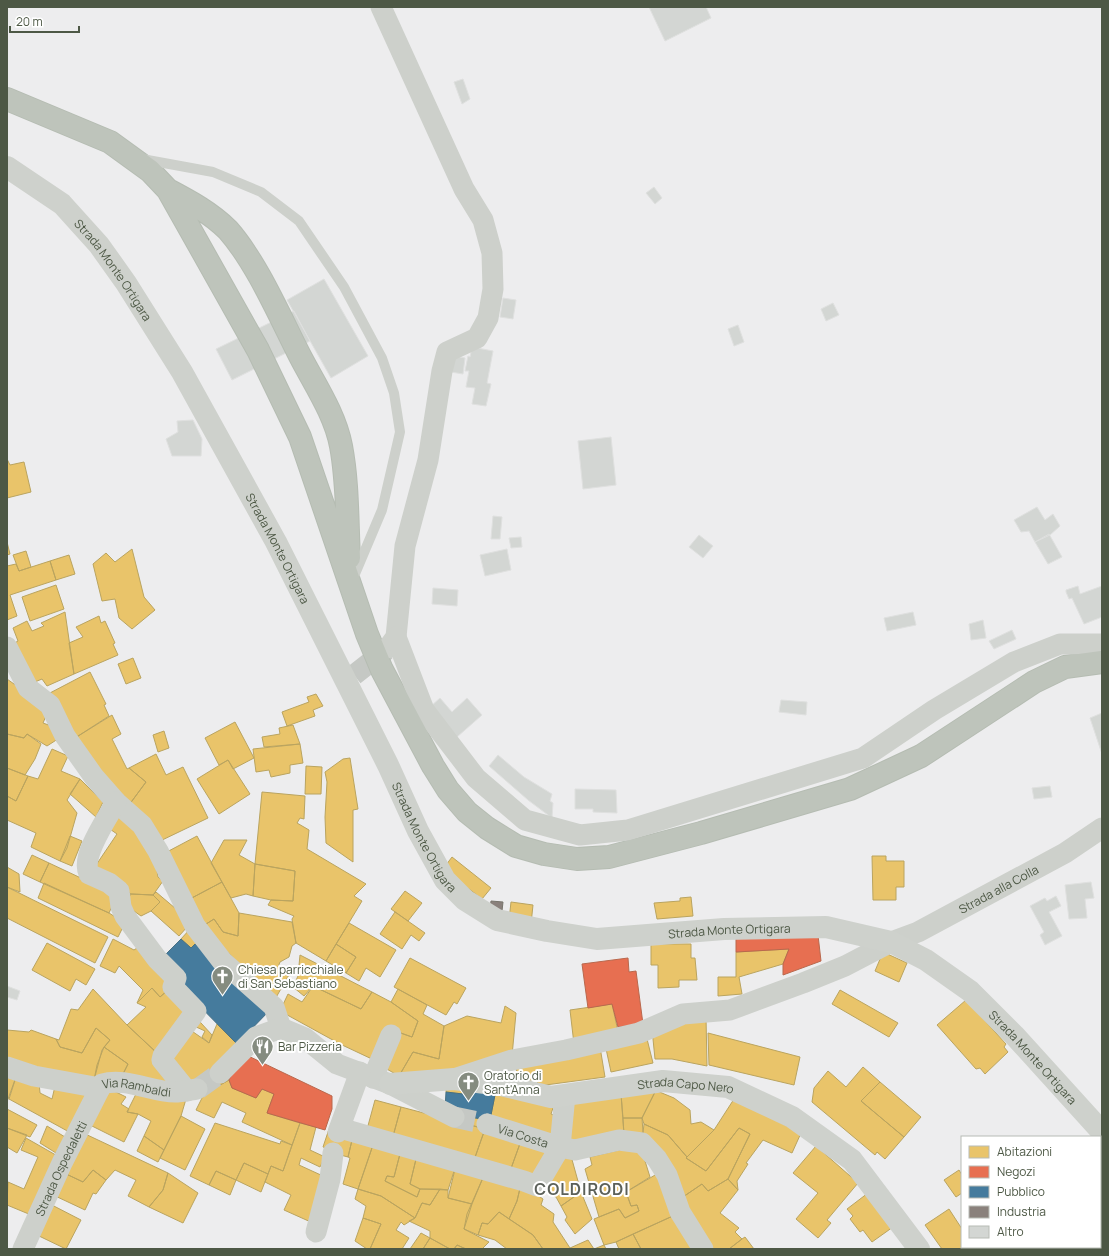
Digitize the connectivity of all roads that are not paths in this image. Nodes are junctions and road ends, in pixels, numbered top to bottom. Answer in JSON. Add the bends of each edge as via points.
{"nodes":[{"id":1,"x":381,"y":7,"type":"edge"},
{"id":2,"x":7,"y":99,"type":"edge"},
{"id":3,"x":132,"y":157,"type":"junction"},
{"id":4,"x":7,"y":167,"type":"edge"},
{"id":5,"x":168,"y":190,"type":"junction"},
{"id":6,"x":351,"y":585,"type":"junction"},
{"id":7,"x":1102,"y":644,"type":"edge"},
{"id":8,"x":7,"y":646,"type":"edge"},
{"id":9,"x":1102,"y":662,"type":"edge"},
{"id":10,"x":354,"y":675,"type":"dead end"},
{"id":11,"x":363,"y":716,"type":"junction"},
{"id":12,"x":116,"y":802,"type":"junction"},
{"id":13,"x":1102,"y":828,"type":"edge"},
{"id":14,"x":891,"y":942,"type":"junction"},
{"id":15,"x":281,"y":1028,"type":"junction"},
{"id":16,"x":391,"y":1035,"type":"dead end"},
{"id":17,"x":7,"y":1067,"type":"edge"},
{"id":18,"x":220,"y":1073,"type":"tunnel mouth"},
{"id":19,"x":374,"y":1078,"type":"junction"},
{"id":20,"x":454,"y":1079,"type":"junction"},
{"id":21,"x":100,"y":1088,"type":"junction"},
{"id":22,"x":565,"y":1095,"type":"junction"},
{"id":23,"x":454,"y":1117,"type":"tunnel mouth"},
{"id":24,"x":487,"y":1124,"type":"tunnel mouth"},
{"id":25,"x":1102,"y":1132,"type":"edge"},
{"id":26,"x":560,"y":1147,"type":"junction"},
{"id":27,"x":333,"y":1153,"type":"dead end"},
{"id":28,"x":316,"y":1232,"type":"dead end"},
{"id":29,"x":23,"y":1249,"type":"edge"},
{"id":30,"x":703,"y":1249,"type":"edge"},
{"id":31,"x":919,"y":1249,"type":"edge"}],
"edges":[{"from":1,"to":7,"type":"street","via":[[461,182],[483,220],[492,253],[493,289],[488,318],[476,338],[447,352],[442,371],[428,460],[405,546],[391,643],[424,710],[476,778],[525,820],[580,835],[628,830],[863,758],[934,710],[1014,662],[1060,644]]},
{"from":2,"to":3,"type":"highway","via":[[110,142]]},
{"from":3,"to":5,"type":"highway"},
{"from":3,"to":6,"type":"lane","via":[[213,172],[260,192],[299,221],[344,287],[382,358],[394,393],[400,432],[382,510]]},
{"from":4,"to":11,"type":"main road","name":"Strada Monte Ortigara","via":[[62,204],[99,245],[126,283],[182,372],[276,542]]},
{"from":5,"to":6,"type":"highway","via":[[258,350],[300,437]]},
{"from":5,"to":6,"type":"highway","via":[[208,213],[228,230],[245,253],[333,420],[345,472]]},
{"from":6,"to":9,"type":"highway","via":[[382,670],[448,790],[467,812],[516,846],[577,859],[609,858],[850,789],[921,756],[1034,682],[1066,667]]},
{"from":8,"to":12,"type":"street","via":[[28,688],[50,705],[65,736],[94,777]]},
{"from":10,"to":11,"type":"street"},
{"from":11,"to":14,"type":"main road","name":"Strada Monte Ortigara","via":[[418,831],[445,880],[465,900],[498,920],[597,939],[724,928],[826,927]]},
{"from":12,"to":15,"type":"street","via":[[142,825],[158,851],[195,926],[222,961],[274,1008]]},
{"from":12,"to":21,"type":"street","name":"Via Rambaldi","via":[[89,852],[85,867],[88,874],[109,883],[119,891],[125,916],[157,959],[176,978],[173,987],[196,1011],[162,1056],[162,1060],[192,1090],[175,1092],[136,1084],[107,1083],[102,1084]]},
{"from":13,"to":14,"type":"street","name":"Strada alla Colla","via":[[1065,853],[1005,886],[918,932]]},
{"from":14,"to":20,"type":"street","name":"Strada alla Colla","via":[[845,966],[730,1010],[683,1014],[640,1033],[512,1060]]},
{"from":14,"to":25,"type":"main road","name":"Strada Monte Ortigara","via":[[926,960],[970,991],[1014,1035]]},
{"from":15,"to":18,"type":"street","via":[[256,1037]]},
{"from":15,"to":19,"type":"street","via":[[305,1038],[337,1064]]},
{"from":16,"to":19,"type":"street"},
{"from":17,"to":21,"type":"street","name":"Via Rambaldi","via":[[34,1076]]},
{"from":19,"to":20,"type":"main road","name":"Strada Capo Nero"},
{"from":19,"to":23,"type":"street"},
{"from":19,"to":26,"type":"street","via":[[339,1130],[537,1186]]},
{"from":20,"to":22,"type":"main road","name":"Strada Capo Nero","via":[[501,1085],[551,1097]]},
{"from":21,"to":29,"type":"street","name":"Strada Ospedaletti"},
{"from":22,"to":26,"type":"street"},
{"from":22,"to":31,"type":"main road","name":"Strada Capo Nero","via":[[663,1081],[728,1087],[792,1117],[852,1160]]},
{"from":24,"to":26,"type":"street","name":"Via Costa"},
{"from":26,"to":30,"type":"street","name":"Via Costa","via":[[575,1150],[618,1140],[642,1143],[667,1175],[680,1212]]},
{"from":27,"to":28,"type":"street","via":[[330,1179]]}]}
